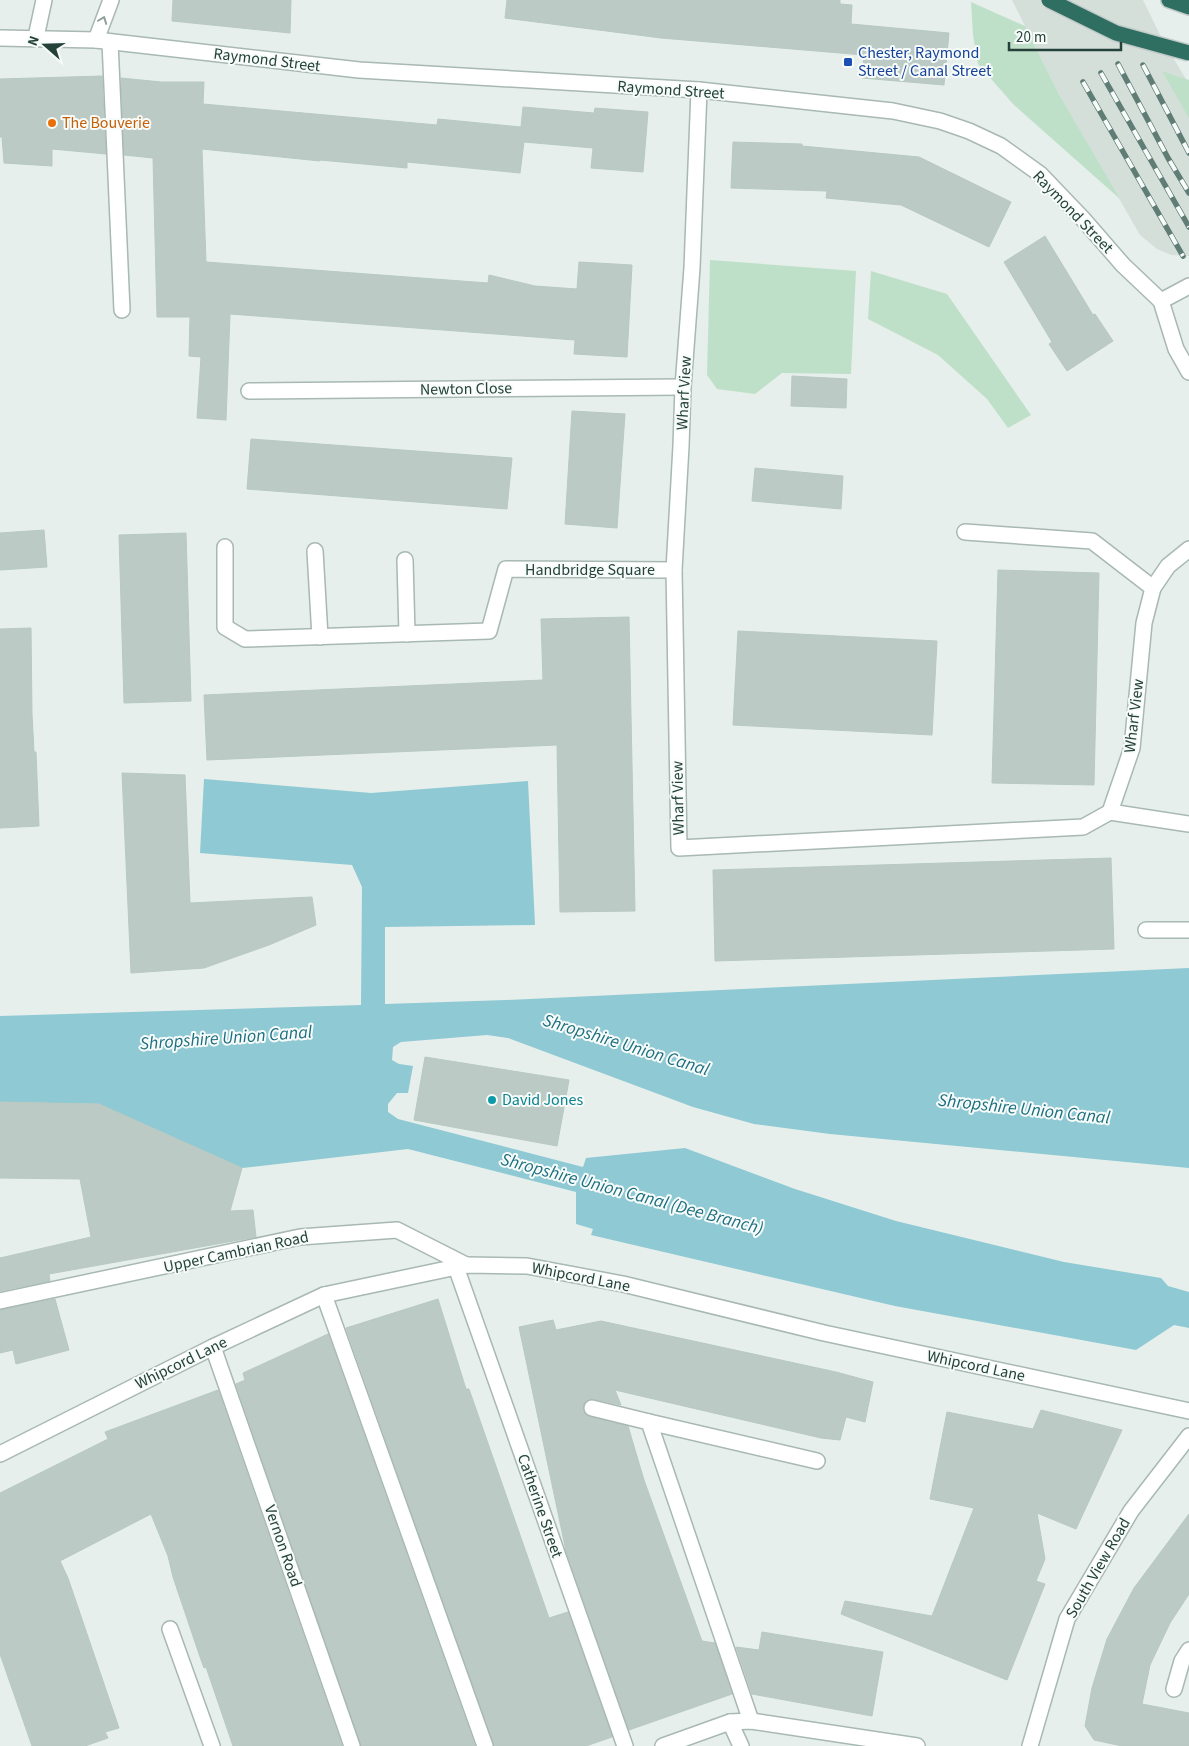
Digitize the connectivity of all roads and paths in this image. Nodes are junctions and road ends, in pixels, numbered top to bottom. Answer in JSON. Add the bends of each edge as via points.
{"nodes":[{"id":1,"x":44,"y":0,"type":"edge"},
{"id":2,"x":111,"y":0,"type":"edge"},
{"id":3,"x":1049,"y":0,"type":"edge"},
{"id":4,"x":1169,"y":0,"type":"edge"},
{"id":5,"x":1189,"y":7,"type":"edge"},
{"id":6,"x":36,"y":37,"type":"junction"},
{"id":7,"x":0,"y":38,"type":"edge"},
{"id":8,"x":103,"y":41,"type":"junction"},
{"id":9,"x":1189,"y":53,"type":"edge"},
{"id":10,"x":699,"y":90,"type":"junction"},
{"id":11,"x":1186,"y":288,"type":"edge"},
{"id":12,"x":1161,"y":301,"type":"junction"},
{"id":13,"x":122,"y":310,"type":"dead end"},
{"id":14,"x":1189,"y":372,"type":"edge"},
{"id":15,"x":682,"y":387,"type":"junction"},
{"id":16,"x":249,"y":391,"type":"dead end"},
{"id":17,"x":965,"y":532,"type":"dead end"},
{"id":18,"x":225,"y":547,"type":"dead end"},
{"id":19,"x":1189,"y":549,"type":"edge"},
{"id":20,"x":315,"y":551,"type":"dead end"},
{"id":21,"x":405,"y":560,"type":"dead end"},
{"id":22,"x":674,"y":570,"type":"junction"},
{"id":23,"x":1153,"y":588,"type":"junction"},
{"id":24,"x":407,"y":634,"type":"junction"},
{"id":25,"x":320,"y":637,"type":"junction"},
{"id":26,"x":1110,"y":812,"type":"junction"},
{"id":27,"x":1189,"y":824,"type":"edge"},
{"id":28,"x":1146,"y":930,"type":"dead end"},
{"id":29,"x":1189,"y":930,"type":"edge"},
{"id":30,"x":461,"y":1266,"type":"junction"},
{"id":31,"x":324,"y":1295,"type":"junction"},
{"id":32,"x":0,"y":1301,"type":"edge"},
{"id":33,"x":213,"y":1347,"type":"junction"},
{"id":34,"x":592,"y":1408,"type":"dead end"},
{"id":35,"x":1189,"y":1411,"type":"edge"},
{"id":36,"x":649,"y":1422,"type":"junction"},
{"id":37,"x":1189,"y":1436,"type":"edge"},
{"id":38,"x":0,"y":1454,"type":"edge"},
{"id":39,"x":817,"y":1461,"type":"dead end"},
{"id":40,"x":170,"y":1629,"type":"dead end"},
{"id":41,"x":1189,"y":1650,"type":"edge"},
{"id":42,"x":1174,"y":1689,"type":"dead end"},
{"id":43,"x":750,"y":1720,"type":"junction"},
{"id":44,"x":730,"y":1722,"type":"junction"},
{"id":45,"x":875,"y":1743,"type":"edge"},
{"id":46,"x":212,"y":1746,"type":"edge"},
{"id":47,"x":352,"y":1746,"type":"edge"},
{"id":48,"x":485,"y":1746,"type":"edge"},
{"id":49,"x":625,"y":1746,"type":"edge"},
{"id":50,"x":662,"y":1746,"type":"edge"},
{"id":51,"x":741,"y":1746,"type":"edge"},
{"id":52,"x":917,"y":1746,"type":"edge"},
{"id":53,"x":1030,"y":1746,"type":"edge"}],
"edges":[{"from":1,"to":6,"type":"street"},
{"from":8,"to":2,"type":"street","one_way":true},
{"from":3,"to":9,"type":"highway","bridge":true,"via":[[1116,33]]},
{"from":4,"to":5,"type":"highway"},
{"from":6,"to":7,"type":"street","name":"Raymond Street"},
{"from":6,"to":8,"type":"street","name":"Raymond Street"},
{"from":8,"to":10,"type":"street","name":"Raymond Street","via":[[359,70]]},
{"from":8,"to":13,"type":"street"},
{"from":10,"to":12,"type":"street","name":"Raymond Street","via":[[893,111],[969,131],[1001,146],[1040,174],[1123,265]]},
{"from":10,"to":15,"type":"street","name":"Wharf View","via":[[692,268]]},
{"from":11,"to":12,"type":"street"},
{"from":12,"to":14,"type":"street","name":"Raymond Street","via":[[1176,349]]},
{"from":15,"to":16,"type":"street","name":"Newton Close"},
{"from":15,"to":22,"type":"street","name":"Wharf View"},
{"from":17,"to":23,"type":"street","via":[[1092,541]]},
{"from":18,"to":25,"type":"street","via":[[225,627],[244,639]]},
{"from":19,"to":23,"type":"street","name":"Wharf View","via":[[1168,566]]},
{"from":20,"to":25,"type":"street"},
{"from":21,"to":24,"type":"street"},
{"from":22,"to":24,"type":"street","name":"Handbridge Square","via":[[506,569],[489,631]]},
{"from":22,"to":26,"type":"street","name":"Wharf View","via":[[679,848],[1083,827]]},
{"from":23,"to":26,"type":"street","name":"Wharf View","via":[[1144,623],[1132,748]]},
{"from":24,"to":25,"type":"street"},
{"from":26,"to":27,"type":"street"},
{"from":28,"to":29,"type":"street"},
{"from":30,"to":31,"type":"street","name":"Whipcord Lane"},
{"from":30,"to":32,"type":"street","name":"Upper Cambrian Road","via":[[397,1230],[300,1237]]},
{"from":30,"to":35,"type":"street","name":"Whipcord Lane","via":[[527,1266],[623,1284],[824,1334]]},
{"from":30,"to":49,"type":"street","name":"Catherine Street"},
{"from":31,"to":33,"type":"street","name":"Whipcord Lane"},
{"from":31,"to":48,"type":"street"},
{"from":33,"to":38,"type":"street","name":"Whipcord Lane"},
{"from":33,"to":47,"type":"street","name":"Vernon Road"},
{"from":34,"to":36,"type":"street"},
{"from":36,"to":39,"type":"street"},
{"from":36,"to":43,"type":"street"},
{"from":37,"to":53,"type":"street","name":"South View Road","via":[[1131,1511],[1067,1619]]},
{"from":40,"to":46,"type":"street"},
{"from":41,"to":42,"type":"street","via":[[1182,1661]]},
{"from":43,"to":44,"type":"street"},
{"from":43,"to":45,"type":"street"},
{"from":44,"to":50,"type":"street"},
{"from":44,"to":51,"type":"street"},
{"from":45,"to":52,"type":"street"}]}
